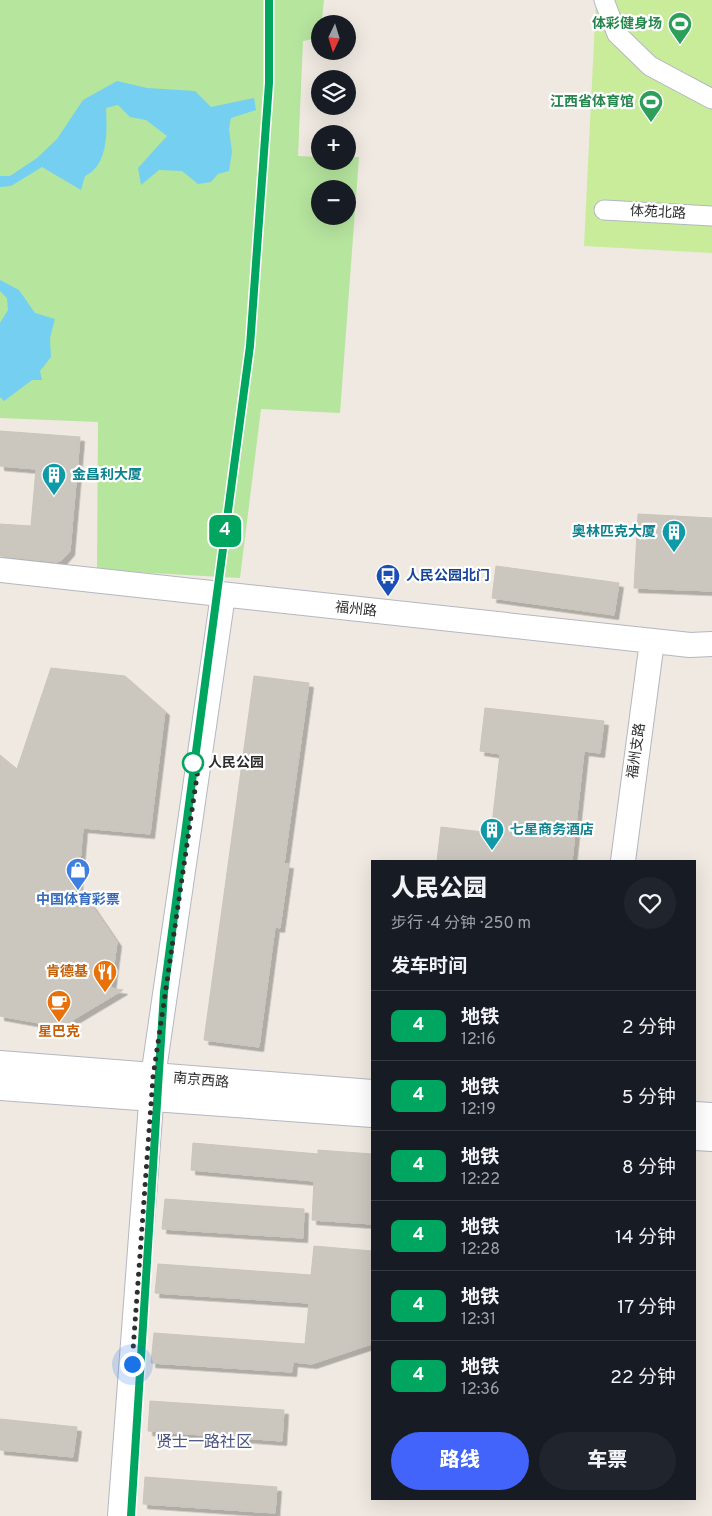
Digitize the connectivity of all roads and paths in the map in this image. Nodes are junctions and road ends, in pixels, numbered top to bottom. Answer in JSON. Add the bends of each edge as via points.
{"nodes":[{"id":1,"x":604,"y":0,"type":"edge"},
{"id":2,"x":712,"y":99,"type":"edge"},
{"id":3,"x":604,"y":210,"type":"dead end"},
{"id":4,"x":712,"y":216,"type":"edge"},
{"id":5,"x":0,"y":570,"type":"edge"},
{"id":6,"x":223,"y":595,"type":"junction"},
{"id":7,"x":652,"y":641,"type":"junction"},
{"id":8,"x":712,"y":644,"type":"edge"},
{"id":9,"x":623,"y":860,"type":"edge"},
{"id":10,"x":0,"y":1065,"type":"edge"},
{"id":11,"x":0,"y":1086,"type":"edge"},
{"id":12,"x":153,"y":1087,"type":"junction"},
{"id":13,"x":371,"y":1094,"type":"edge"},
{"id":14,"x":371,"y":1113,"type":"edge"},
{"id":15,"x":696,"y":1116,"type":"edge"},
{"id":16,"x":712,"y":1117,"type":"edge"},
{"id":17,"x":696,"y":1136,"type":"edge"},
{"id":18,"x":712,"y":1137,"type":"edge"},
{"id":19,"x":120,"y":1516,"type":"edge"}],
"edges":[{"from":1,"to":2,"type":"street","via":[[617,34],[650,66]]},
{"from":3,"to":4,"type":"street","name":"体苑北路"},
{"from":5,"to":6,"type":"street","name":"福州路"},
{"from":6,"to":7,"type":"street","name":"福州路"},
{"from":6,"to":12,"type":"street"},
{"from":7,"to":8,"type":"street","name":"福州路"},
{"from":7,"to":9,"type":"street","name":"福州支路"},
{"from":10,"to":12,"type":"main road","name":"南京西路"},
{"from":11,"to":12,"type":"main road","name":"南京西路"},
{"from":12,"to":13,"type":"main road","name":"南京西路"},
{"from":12,"to":14,"type":"main road","name":"南京西路"},
{"from":12,"to":19,"type":"street"},
{"from":15,"to":16,"type":"main road"},
{"from":17,"to":18,"type":"main road"}]}
